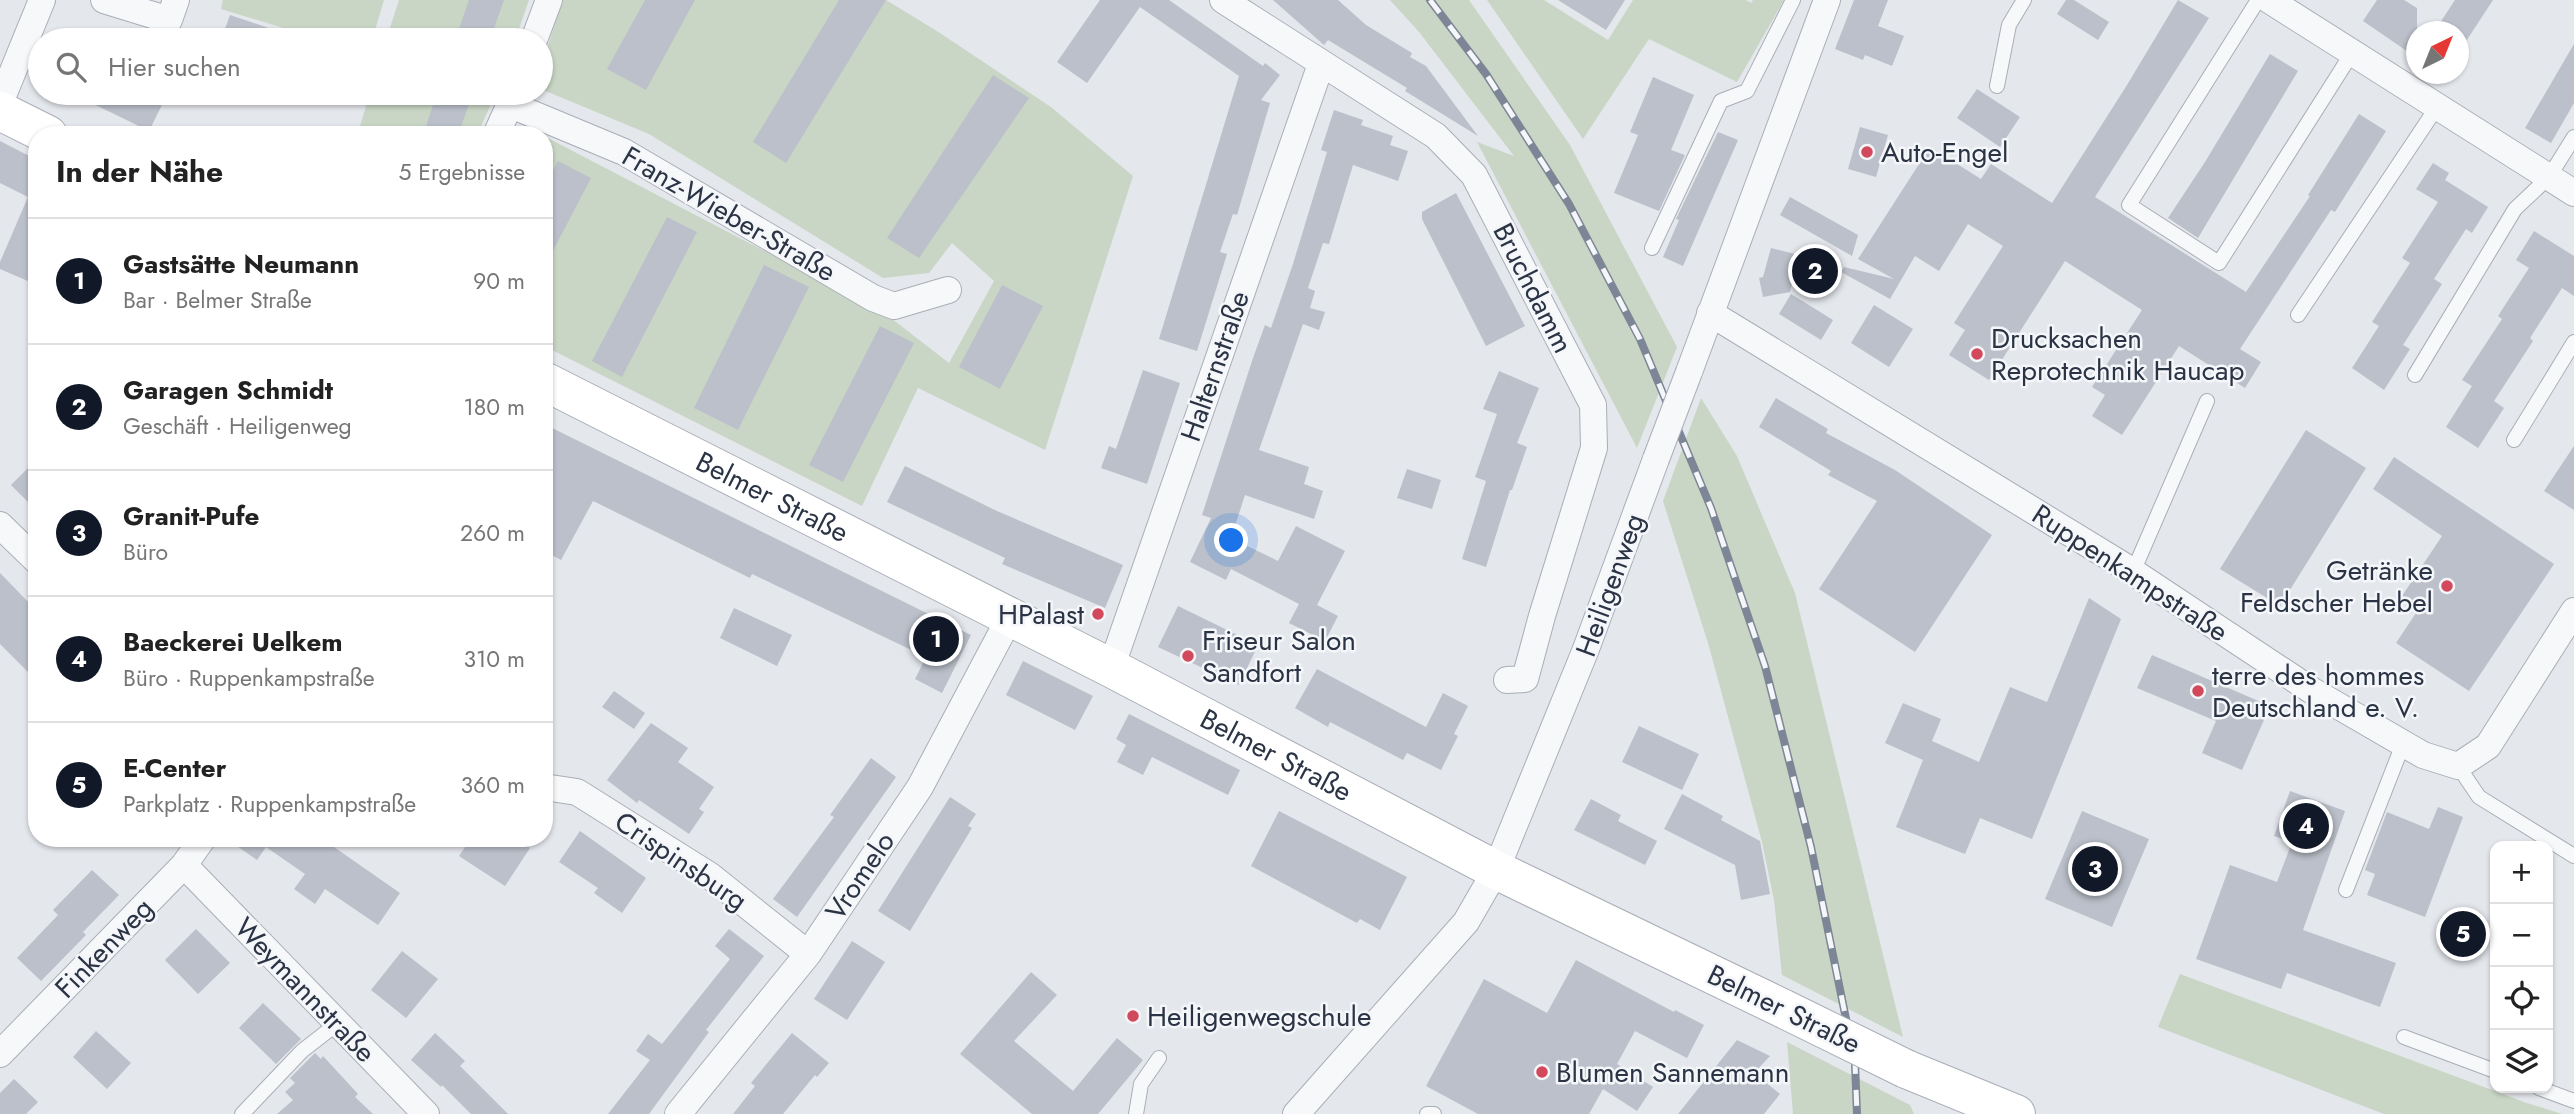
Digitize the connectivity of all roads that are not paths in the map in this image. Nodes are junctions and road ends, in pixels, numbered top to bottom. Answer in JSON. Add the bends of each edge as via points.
{"nodes":[{"id":1,"x":42,"y":0,"type":"edge"},
{"id":2,"x":104,"y":0,"type":"edge"},
{"id":3,"x":176,"y":0,"type":"edge"},
{"id":4,"x":549,"y":0,"type":"edge"},
{"id":5,"x":1223,"y":0,"type":"edge"},
{"id":6,"x":1793,"y":0,"type":"edge"},
{"id":7,"x":1827,"y":0,"type":"edge"},
{"id":8,"x":2024,"y":0,"type":"edge"},
{"id":9,"x":2258,"y":0,"type":"edge"},
{"id":10,"x":2269,"y":0,"type":"edge"},
{"id":11,"x":31,"y":28,"type":"edge"},
{"id":12,"x":538,"y":28,"type":"edge"},
{"id":13,"x":28,"y":34,"type":"edge"},
{"id":14,"x":2352,"y":53,"type":"junction"},
{"id":15,"x":1321,"y":64,"type":"junction"},
{"id":16,"x":1997,"y":86,"type":"dead end"},
{"id":17,"x":0,"y":103,"type":"edge"},
{"id":18,"x":510,"y":105,"type":"edge"},
{"id":19,"x":526,"y":105,"type":"edge"},
{"id":20,"x":2437,"y":107,"type":"junction"},
{"id":21,"x":0,"y":111,"type":"edge"},
{"id":22,"x":30,"y":126,"type":"edge"},
{"id":23,"x":500,"y":126,"type":"edge"},
{"id":24,"x":2574,"y":137,"type":"edge"},
{"id":25,"x":2549,"y":177,"type":"junction"},
{"id":26,"x":2574,"y":193,"type":"edge"},
{"id":27,"x":1651,"y":248,"type":"dead end"},
{"id":28,"x":948,"y":290,"type":"dead end"},
{"id":29,"x":1710,"y":313,"type":"junction"},
{"id":30,"x":2298,"y":314,"type":"dead end"},
{"id":31,"x":2574,"y":342,"type":"edge"},
{"id":32,"x":2415,"y":375,"type":"dead end"},
{"id":33,"x":553,"y":386,"type":"edge"},
{"id":34,"x":2207,"y":401,"type":"dead end"},
{"id":35,"x":2514,"y":440,"type":"dead end"},
{"id":36,"x":0,"y":525,"type":"edge"},
{"id":37,"x":28,"y":552,"type":"edge"},
{"id":38,"x":2133,"y":572,"type":"junction"},
{"id":39,"x":2574,"y":611,"type":"edge"},
{"id":40,"x":1010,"y":617,"type":"junction"},
{"id":41,"x":1111,"y":668,"type":"junction"},
{"id":42,"x":1507,"y":680,"type":"dead end"},
{"id":43,"x":2403,"y":744,"type":"junction"},
{"id":44,"x":2458,"y":766,"type":"junction"},
{"id":45,"x":553,"y":788,"type":"edge"},
{"id":46,"x":197,"y":847,"type":"edge"},
{"id":47,"x":2574,"y":856,"type":"edge"},
{"id":48,"x":184,"y":865,"type":"junction"},
{"id":49,"x":1496,"y":870,"type":"junction"},
{"id":50,"x":2346,"y":890,"type":"dead end"},
{"id":51,"x":808,"y":954,"type":"junction"},
{"id":52,"x":338,"y":1023,"type":"junction"},
{"id":53,"x":2404,"y":1037,"type":"dead end"},
{"id":54,"x":0,"y":1054,"type":"edge"},
{"id":55,"x":1159,"y":1058,"type":"dead end"},
{"id":56,"x":2490,"y":1069,"type":"edge"},
{"id":57,"x":2552,"y":1093,"type":"edge"},
{"id":58,"x":2574,"y":1101,"type":"edge"},
{"id":59,"x":242,"y":1114,"type":"edge"},
{"id":60,"x":426,"y":1114,"type":"edge"},
{"id":61,"x":678,"y":1114,"type":"edge"},
{"id":62,"x":1136,"y":1114,"type":"edge"},
{"id":63,"x":1296,"y":1114,"type":"edge"},
{"id":64,"x":1427,"y":1114,"type":"edge"},
{"id":65,"x":1434,"y":1114,"type":"edge"},
{"id":66,"x":2016,"y":1114,"type":"edge"}],
"edges":[{"from":1,"to":11,"type":"street"},
{"from":2,"to":3,"type":"street","via":[[169,20]]},
{"from":4,"to":12,"type":"street"},
{"from":5,"to":15,"type":"street","name":"Bruchdamm"},
{"from":6,"to":27,"type":"lane","via":[[1747,91],[1721,101]]},
{"from":7,"to":29,"type":"street","name":"Heiligenweg"},
{"from":8,"to":16,"type":"lane","via":[[2009,25]]},
{"from":9,"to":14,"type":"lane","via":[[2129,205],[2219,263]]},
{"from":10,"to":14,"type":"street"},
{"from":13,"to":17,"type":"street"},
{"from":14,"to":20,"type":"street"},
{"from":15,"to":41,"type":"street","name":"Halternstraße"},
{"from":15,"to":42,"type":"street","name":"Bruchdamm","via":[[1436,136],[1474,175],[1593,405],[1594,448],[1525,679]]},
{"from":18,"to":23,"type":"street"},
{"from":19,"to":28,"type":"street","name":"Franz-Wieber-Straße","via":[[624,152],[873,298],[894,306]]},
{"from":20,"to":25,"type":"street"},
{"from":20,"to":30,"type":"lane"},
{"from":21,"to":22,"type":"street"},
{"from":24,"to":25,"type":"lane"},
{"from":25,"to":26,"type":"street"},
{"from":25,"to":32,"type":"lane","via":[[2515,209]]},
{"from":29,"to":38,"type":"street","name":"Ruppenkampstraße"},
{"from":29,"to":49,"type":"street","name":"Heiligenweg","bridge":true,"via":[[1586,649]]},
{"from":31,"to":35,"type":"lane"},
{"from":33,"to":40,"type":"street","name":"Belmer Straße"},
{"from":34,"to":38,"type":"lane"},
{"from":36,"to":37,"type":"street"},
{"from":38,"to":43,"type":"street","name":"Ruppenkampstraße","via":[[2311,690]]},
{"from":39,"to":44,"type":"street","via":[[2488,746]]},
{"from":40,"to":41,"type":"street","name":"Belmer Straße"},
{"from":40,"to":51,"type":"street","name":"Vromelo","via":[[920,787]]},
{"from":41,"to":49,"type":"street","name":"Belmer Straße"},
{"from":43,"to":44,"type":"street","name":"Ruppenkampstraße"},
{"from":43,"to":50,"type":"lane"},
{"from":44,"to":47,"type":"lane","via":[[2479,797]]},
{"from":45,"to":51,"type":"street","name":"Crispinsburg","via":[[577,792],[709,875]]},
{"from":46,"to":48,"type":"street","name":"Finkenweg"},
{"from":48,"to":52,"type":"street","name":"Weymannstraße"},
{"from":48,"to":54,"type":"street","name":"Finkenweg"},
{"from":49,"to":63,"type":"street","name":"Heiligenweg","via":[[1466,922]]},
{"from":49,"to":66,"type":"street","name":"Belmer Straße","bridge":true,"via":[[1906,1069]]},
{"from":51,"to":61,"type":"street","name":"Vromelo"},
{"from":52,"to":59,"type":"lane","via":[[302,1051]]},
{"from":52,"to":60,"type":"street","name":"Weymannstraße"},
{"from":53,"to":56,"type":"lane"},
{"from":55,"to":62,"type":"lane","via":[[1141,1084]]},
{"from":57,"to":58,"type":"lane"},
{"from":64,"to":65,"type":"lane"}]}
